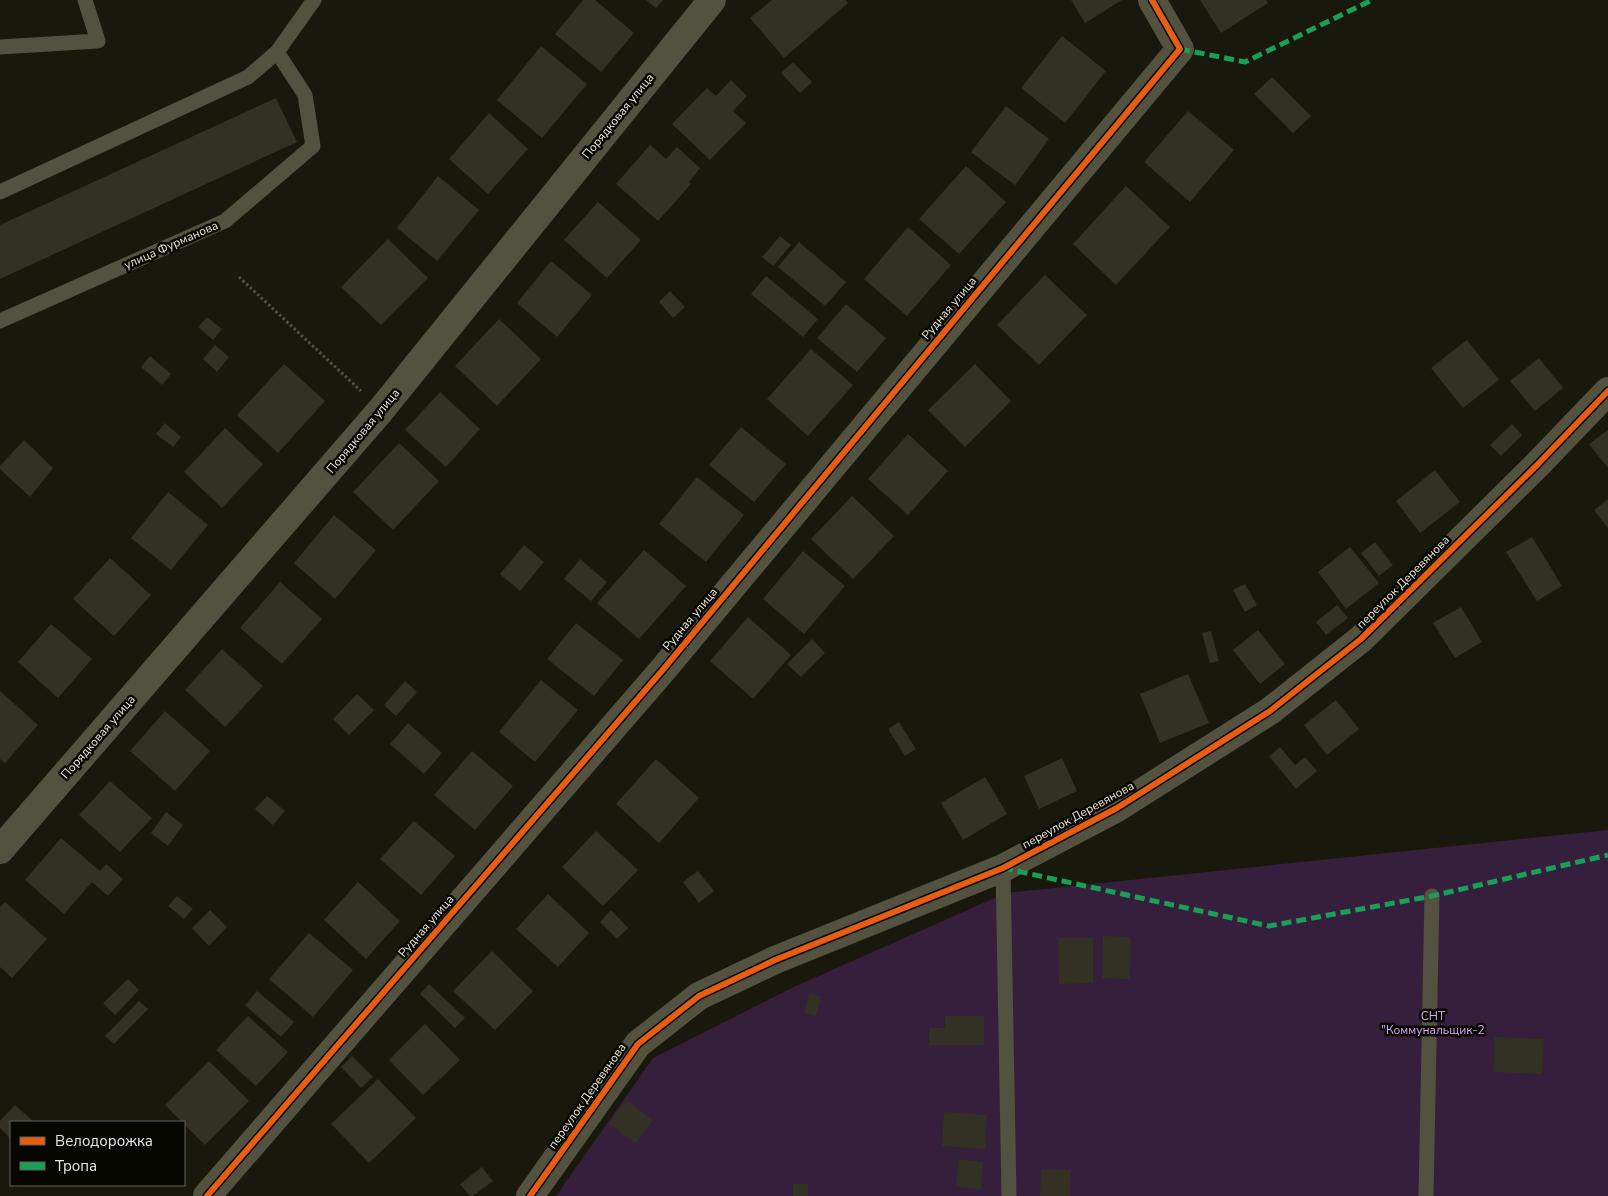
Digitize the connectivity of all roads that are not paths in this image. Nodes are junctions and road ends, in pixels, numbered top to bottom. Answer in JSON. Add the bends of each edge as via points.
{"nodes":[{"id":1,"x":85,"y":0,"type":"edge"},
{"id":2,"x":314,"y":0,"type":"edge"},
{"id":3,"x":712,"y":0,"type":"edge"},
{"id":4,"x":1152,"y":0,"type":"edge"},
{"id":5,"x":0,"y":47,"type":"edge"},
{"id":6,"x":277,"y":52,"type":"junction"},
{"id":7,"x":0,"y":192,"type":"edge"},
{"id":8,"x":0,"y":321,"type":"edge"},
{"id":9,"x":1608,"y":391,"type":"edge"},
{"id":10,"x":0,"y":850,"type":"edge"},
{"id":11,"x":1003,"y":868,"type":"junction"},
{"id":12,"x":1432,"y":896,"type":"dead end"},
{"id":13,"x":207,"y":1196,"type":"edge"},
{"id":14,"x":530,"y":1196,"type":"edge"},
{"id":15,"x":1009,"y":1196,"type":"edge"},
{"id":16,"x":1426,"y":1196,"type":"edge"}],
"edges":[{"from":1,"to":5,"type":"lane","via":[[98,41]]},
{"from":2,"to":6,"type":"lane"},
{"from":3,"to":10,"type":"street","name":"Порядковая улица","via":[[381,410]]},
{"from":4,"to":13,"type":"street","name":"Рудная улица","via":[[1180,49],[661,672]]},
{"from":6,"to":7,"type":"lane","via":[[248,77]]},
{"from":6,"to":8,"type":"lane","name":"улица Фурманова","via":[[305,95],[313,146],[225,221]]},
{"from":9,"to":11,"type":"street","name":"переулок Деревянова","via":[[1361,639],[1270,711],[1117,808]]},
{"from":11,"to":14,"type":"street","name":"переулок Деревянова","via":[[775,960],[699,996],[638,1044]]},
{"from":11,"to":15,"type":"lane"},
{"from":12,"to":16,"type":"lane"}]}
